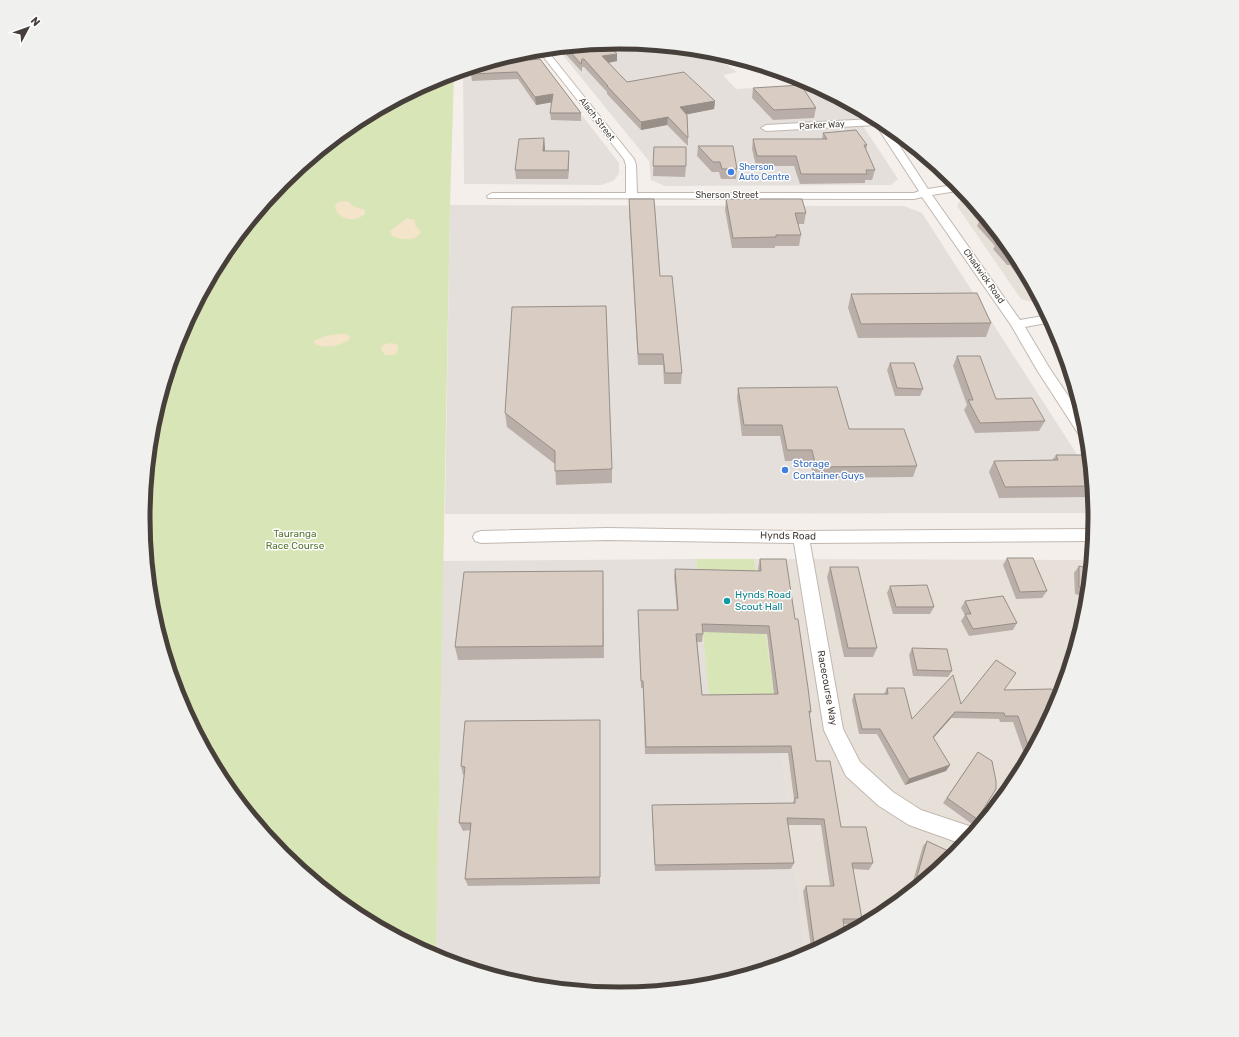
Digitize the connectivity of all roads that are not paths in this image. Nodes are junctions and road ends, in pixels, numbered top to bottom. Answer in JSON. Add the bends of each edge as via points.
{"nodes":[{"id":1,"x":546,"y":55,"type":"edge"},
{"id":2,"x":868,"y":121,"type":"edge"},
{"id":3,"x":766,"y":128,"type":"dead end"},
{"id":4,"x":884,"y":131,"type":"edge"},
{"id":5,"x":952,"y":188,"type":"edge"},
{"id":6,"x":925,"y":193,"type":"junction"},
{"id":7,"x":492,"y":196,"type":"dead end"},
{"id":8,"x":632,"y":196,"type":"junction"},
{"id":9,"x":1045,"y":320,"type":"edge"},
{"id":10,"x":1017,"y":324,"type":"junction"},
{"id":11,"x":1079,"y":424,"type":"edge"},
{"id":12,"x":1088,"y":535,"type":"edge"},
{"id":13,"x":481,"y":537,"type":"dead end"},
{"id":14,"x":801,"y":537,"type":"junction"},
{"id":15,"x":966,"y":835,"type":"edge"}],
"edges":[{"from":1,"to":8,"type":"street","name":"Alach Street","via":[[629,159]]},
{"from":2,"to":3,"type":"street","name":"Parker Way"},
{"from":4,"to":6,"type":"street","name":"Chadwick Road"},
{"from":5,"to":6,"type":"street","name":"Sherson Street"},
{"from":6,"to":8,"type":"street","name":"Sherson Street","via":[[914,196]]},
{"from":6,"to":10,"type":"street","name":"Chadwick Road"},
{"from":7,"to":8,"type":"street","name":"Sherson Street"},
{"from":9,"to":10,"type":"street"},
{"from":10,"to":11,"type":"street","name":"Chadwick Road"},
{"from":12,"to":14,"type":"street","name":"Hynds Road"},
{"from":13,"to":14,"type":"street","name":"Hynds Road","via":[[607,534]]},
{"from":14,"to":15,"type":"street","name":"Racecourse Way","via":[[834,730],[853,769],[886,799],[916,818]]}]}
